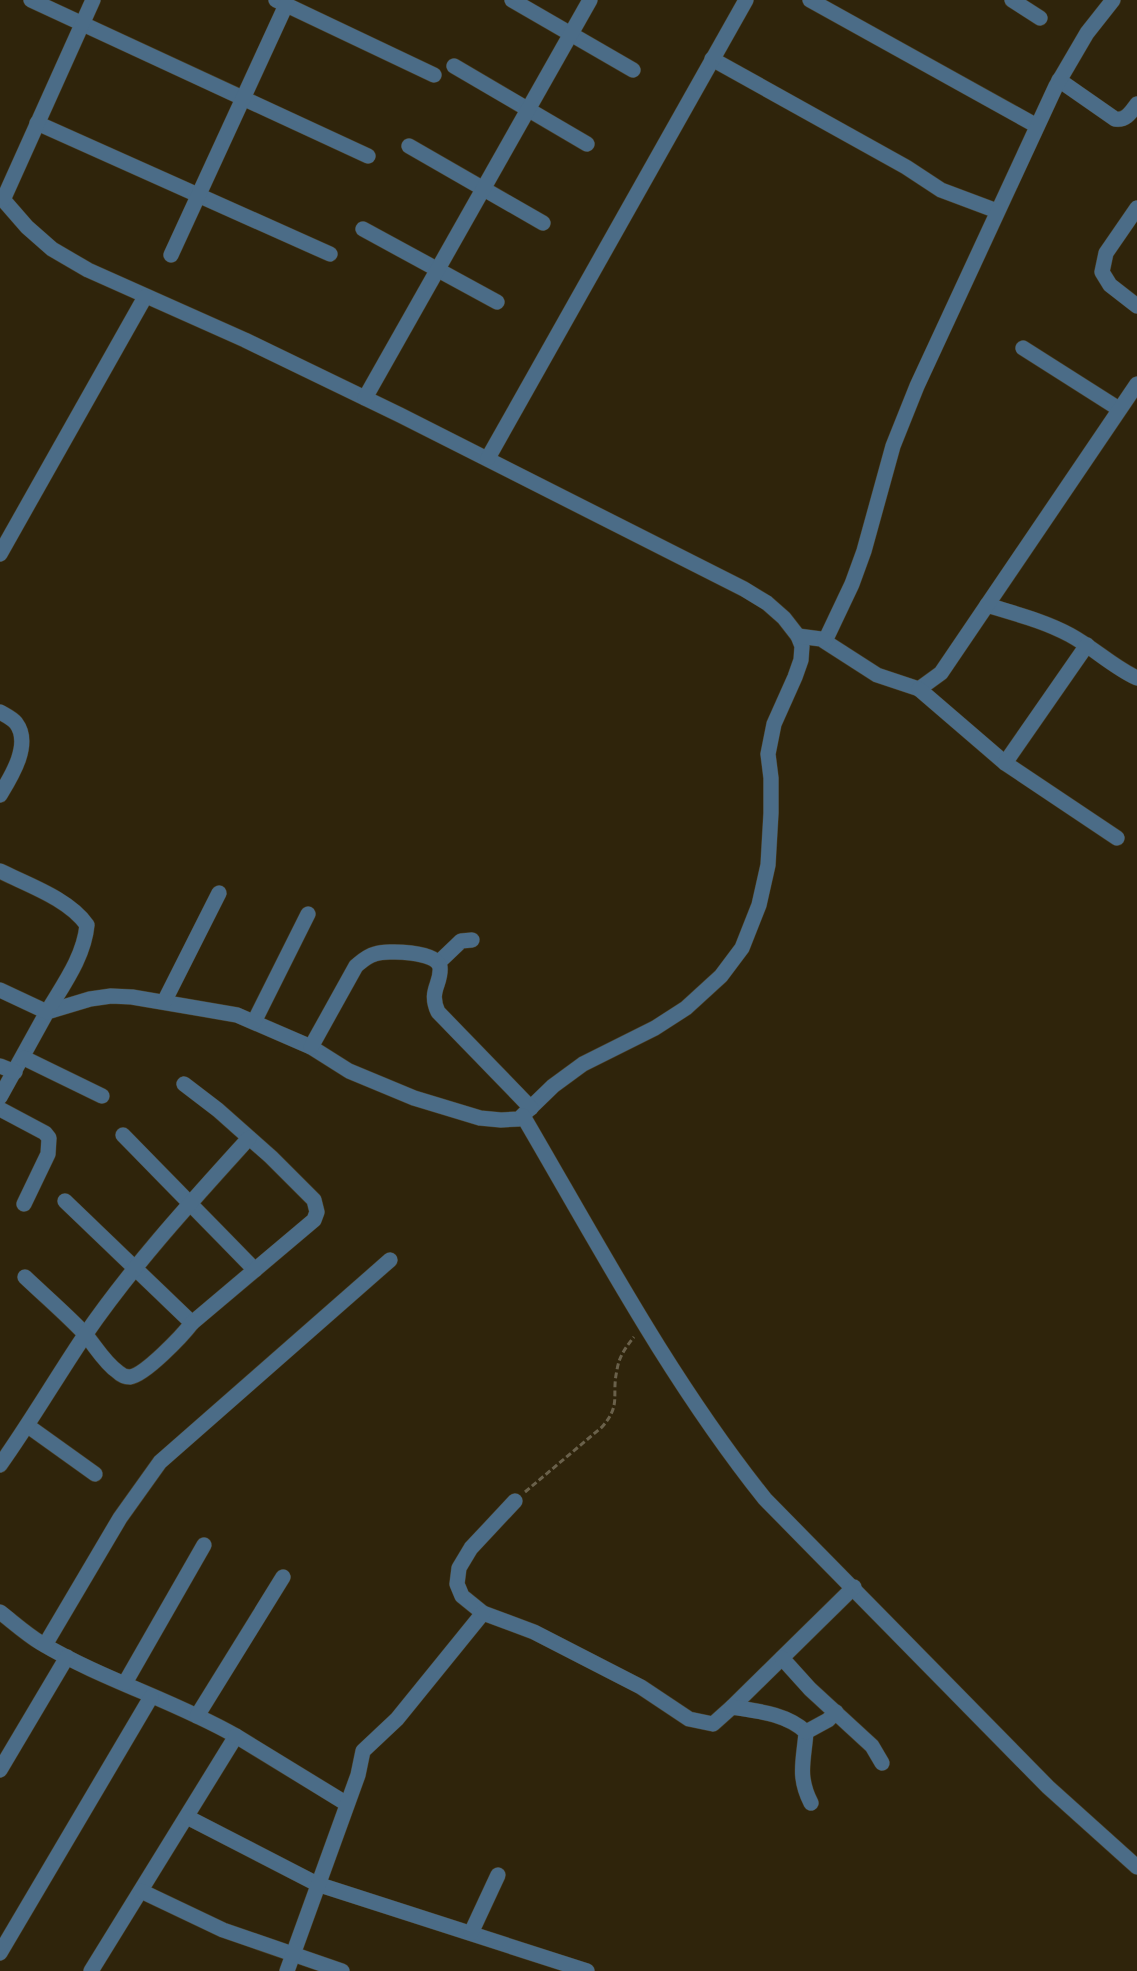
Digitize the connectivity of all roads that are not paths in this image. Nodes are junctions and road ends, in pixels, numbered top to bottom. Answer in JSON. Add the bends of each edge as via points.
{"nodes":[{"id":1,"x":31,"y":0,"type":"edge"},
{"id":2,"x":93,"y":0,"type":"edge"},
{"id":3,"x":512,"y":0,"type":"edge"},
{"id":4,"x":590,"y":0,"type":"edge"},
{"id":5,"x":746,"y":0,"type":"edge"},
{"id":6,"x":810,"y":0,"type":"edge"},
{"id":7,"x":1012,"y":0,"type":"edge"},
{"id":8,"x":1113,"y":0,"type":"edge"},
{"id":9,"x":281,"y":2,"type":"edge"},
{"id":10,"x":1040,"y":18,"type":"dead end"},
{"id":11,"x":82,"y":23,"type":"junction"},
{"id":12,"x":571,"y":33,"type":"junction"},
{"id":13,"x":712,"y":59,"type":"junction"},
{"id":14,"x":454,"y":66,"type":"dead end"},
{"id":15,"x":633,"y":70,"type":"dead end"},
{"id":16,"x":434,"y":75,"type":"dead end"},
{"id":17,"x":1059,"y":80,"type":"junction"},
{"id":18,"x":243,"y":99,"type":"junction"},
{"id":19,"x":1137,"y":104,"type":"edge"},
{"id":20,"x":528,"y":109,"type":"junction"},
{"id":21,"x":37,"y":123,"type":"junction"},
{"id":22,"x":1037,"y":126,"type":"junction"},
{"id":23,"x":587,"y":144,"type":"dead end"},
{"id":24,"x":408,"y":146,"type":"dead end"},
{"id":25,"x":368,"y":156,"type":"dead end"},
{"id":26,"x":483,"y":189,"type":"junction"},
{"id":27,"x":198,"y":196,"type":"junction"},
{"id":28,"x":2,"y":198,"type":"edge"},
{"id":29,"x":1137,"y":208,"type":"edge"},
{"id":30,"x":997,"y":211,"type":"junction"},
{"id":31,"x":543,"y":223,"type":"dead end"},
{"id":32,"x":363,"y":229,"type":"dead end"},
{"id":33,"x":330,"y":254,"type":"dead end"},
{"id":34,"x":171,"y":255,"type":"dead end"},
{"id":35,"x":437,"y":269,"type":"junction"},
{"id":36,"x":145,"y":297,"type":"junction"},
{"id":37,"x":498,"y":302,"type":"dead end"},
{"id":38,"x":1137,"y":306,"type":"edge"},
{"id":39,"x":1023,"y":348,"type":"dead end"},
{"id":40,"x":1137,"y":384,"type":"edge"},
{"id":41,"x":365,"y":398,"type":"junction"},
{"id":42,"x":1119,"y":409,"type":"junction"},
{"id":43,"x":488,"y":458,"type":"junction"},
{"id":44,"x":0,"y":554,"type":"edge"},
{"id":45,"x":987,"y":605,"type":"junction"},
{"id":46,"x":798,"y":636,"type":"junction"},
{"id":47,"x":825,"y":641,"type":"junction"},
{"id":48,"x":1087,"y":645,"type":"junction"},
{"id":49,"x":1137,"y":678,"type":"edge"},
{"id":50,"x":919,"y":689,"type":"junction"},
{"id":51,"x":0,"y":712,"type":"edge"},
{"id":52,"x":1005,"y":763,"type":"junction"},
{"id":53,"x":0,"y":795,"type":"edge"},
{"id":54,"x":1117,"y":838,"type":"dead end"},
{"id":55,"x":0,"y":871,"type":"edge"},
{"id":56,"x":219,"y":893,"type":"dead end"},
{"id":57,"x":308,"y":914,"type":"dead end"},
{"id":58,"x":471,"y":940,"type":"dead end"},
{"id":59,"x":438,"y":963,"type":"junction"},
{"id":60,"x":0,"y":990,"type":"edge"},
{"id":61,"x":164,"y":1002,"type":"junction"},
{"id":62,"x":47,"y":1012,"type":"junction"},
{"id":63,"x":254,"y":1022,"type":"junction"},
{"id":64,"x":311,"y":1047,"type":"junction"},
{"id":65,"x":24,"y":1058,"type":"junction"},
{"id":66,"x":0,"y":1066,"type":"edge"},
{"id":67,"x":15,"y":1072,"type":"junction"},
{"id":68,"x":184,"y":1084,"type":"dead end"},
{"id":69,"x":102,"y":1096,"type":"dead end"},
{"id":70,"x":0,"y":1097,"type":"edge"},
{"id":71,"x":0,"y":1109,"type":"edge"},
{"id":72,"x":527,"y":1112,"type":"junction"},
{"id":73,"x":123,"y":1135,"type":"dead end"},
{"id":74,"x":249,"y":1137,"type":"junction"},
{"id":75,"x":65,"y":1200,"type":"dead end"},
{"id":76,"x":190,"y":1203,"type":"junction"},
{"id":77,"x":24,"y":1204,"type":"dead end"},
{"id":78,"x":390,"y":1260,"type":"dead end"},
{"id":79,"x":135,"y":1268,"type":"junction"},
{"id":80,"x":255,"y":1270,"type":"junction"},
{"id":81,"x":25,"y":1277,"type":"dead end"},
{"id":82,"x":192,"y":1323,"type":"junction"},
{"id":83,"x":85,"y":1335,"type":"junction"},
{"id":84,"x":28,"y":1426,"type":"junction"},
{"id":85,"x":0,"y":1465,"type":"edge"},
{"id":86,"x":95,"y":1474,"type":"dead end"},
{"id":87,"x":514,"y":1501,"type":"road end"},
{"id":88,"x":204,"y":1545,"type":"dead end"},
{"id":89,"x":283,"y":1577,"type":"dead end"},
{"id":90,"x":854,"y":1587,"type":"junction"},
{"id":91,"x":0,"y":1612,"type":"edge"},
{"id":92,"x":483,"y":1613,"type":"junction"},
{"id":93,"x":45,"y":1645,"type":"junction"},
{"id":94,"x":67,"y":1657,"type":"junction"},
{"id":95,"x":782,"y":1658,"type":"junction"},
{"id":96,"x":125,"y":1683,"type":"junction"},
{"id":97,"x":151,"y":1697,"type":"junction"},
{"id":98,"x":732,"y":1707,"type":"junction"},
{"id":99,"x":836,"y":1712,"type":"junction"},
{"id":100,"x":197,"y":1716,"type":"junction"},
{"id":101,"x":806,"y":1732,"type":"junction"},
{"id":102,"x":236,"y":1736,"type":"junction"},
{"id":103,"x":882,"y":1763,"type":"dead end"},
{"id":104,"x":0,"y":1770,"type":"edge"},
{"id":105,"x":811,"y":1803,"type":"dead end"},
{"id":106,"x":347,"y":1804,"type":"junction"},
{"id":107,"x":187,"y":1817,"type":"junction"},
{"id":108,"x":1137,"y":1867,"type":"edge"},
{"id":109,"x":498,"y":1875,"type":"dead end"},
{"id":110,"x":317,"y":1884,"type":"junction"},
{"id":111,"x":141,"y":1891,"type":"junction"},
{"id":112,"x":471,"y":1934,"type":"junction"},
{"id":113,"x":0,"y":1953,"type":"edge"},
{"id":114,"x":293,"y":1955,"type":"junction"},
{"id":115,"x":91,"y":1971,"type":"edge"},
{"id":116,"x":287,"y":1971,"type":"edge"},
{"id":117,"x":342,"y":1971,"type":"edge"},
{"id":118,"x":587,"y":1971,"type":"edge"}],
"edges":[{"from":1,"to":11,"type":"street"},
{"from":2,"to":11,"type":"street"},
{"from":3,"to":12,"type":"street"},
{"from":4,"to":12,"type":"street"},
{"from":5,"to":13,"type":"street"},
{"from":6,"to":22,"type":"street"},
{"from":7,"to":10,"type":"street"},
{"from":8,"to":17,"type":"street"},
{"from":9,"to":16,"type":"street"},
{"from":9,"to":18,"type":"street"},
{"from":11,"to":18,"type":"street"},
{"from":11,"to":21,"type":"street"},
{"from":12,"to":15,"type":"street"},
{"from":12,"to":20,"type":"street"},
{"from":13,"to":30,"type":"street","via":[[941,190]]},
{"from":13,"to":43,"type":"street"},
{"from":14,"to":20,"type":"street"},
{"from":17,"to":19,"type":"street","via":[[1115,119],[1128,116]]},
{"from":17,"to":22,"type":"street"},
{"from":18,"to":25,"type":"street"},
{"from":18,"to":27,"type":"street"},
{"from":20,"to":23,"type":"street"},
{"from":20,"to":26,"type":"street"},
{"from":21,"to":27,"type":"street"},
{"from":21,"to":28,"type":"street"},
{"from":22,"to":30,"type":"street"},
{"from":24,"to":26,"type":"street"},
{"from":26,"to":31,"type":"street"},
{"from":26,"to":35,"type":"street"},
{"from":27,"to":33,"type":"street"},
{"from":27,"to":34,"type":"street"},
{"from":28,"to":36,"type":"street","via":[[52,249]]},
{"from":29,"to":38,"type":"street","via":[[1106,252],[1102,272],[1110,285]]},
{"from":30,"to":47,"type":"street","via":[[904,416],[864,552]]},
{"from":32,"to":35,"type":"street"},
{"from":35,"to":37,"type":"street"},
{"from":35,"to":41,"type":"street"},
{"from":36,"to":41,"type":"street"},
{"from":36,"to":44,"type":"street"},
{"from":39,"to":42,"type":"street"},
{"from":40,"to":42,"type":"street"},
{"from":41,"to":43,"type":"street"},
{"from":42,"to":45,"type":"street"},
{"from":43,"to":46,"type":"street","via":[[744,589],[776,610]]},
{"from":45,"to":48,"type":"street","via":[[1034,619]]},
{"from":45,"to":50,"type":"street","via":[[941,673]]},
{"from":46,"to":47,"type":"street"},
{"from":46,"to":72,"type":"street","via":[[801,660],[774,724],[768,754],[768,865],[759,905],[742,948],[721,976],[686,1008],[583,1064]]},
{"from":47,"to":50,"type":"street","via":[[876,675]]},
{"from":48,"to":49,"type":"street"},
{"from":48,"to":52,"type":"street"},
{"from":50,"to":52,"type":"street"},
{"from":51,"to":53,"type":"street","via":[[15,722],[21,745],[14,771]]},
{"from":52,"to":54,"type":"street"},
{"from":55,"to":62,"type":"street","via":[[67,905],[87,925],[81,954]]},
{"from":56,"to":61,"type":"street"},
{"from":57,"to":63,"type":"street"},
{"from":58,"to":59,"type":"street","via":[[461,941]]},
{"from":59,"to":64,"type":"street","via":[[406,952],[380,952],[365,958],[356,966]]},
{"from":59,"to":72,"type":"street","via":[[433,1001],[438,1012]]},
{"from":60,"to":62,"type":"street"},
{"from":61,"to":62,"type":"street","via":[[111,996]]},
{"from":61,"to":63,"type":"street","via":[[237,1015]]},
{"from":62,"to":65,"type":"street"},
{"from":63,"to":64,"type":"street"},
{"from":64,"to":72,"type":"street","via":[[349,1071],[414,1098],[480,1118],[519,1119]]},
{"from":65,"to":67,"type":"street"},
{"from":65,"to":69,"type":"street"},
{"from":66,"to":67,"type":"street"},
{"from":67,"to":70,"type":"street"},
{"from":68,"to":74,"type":"street"},
{"from":71,"to":77,"type":"street","via":[[49,1138],[48,1154]]},
{"from":72,"to":90,"type":"street","via":[[681,1384],[765,1499]]},
{"from":73,"to":76,"type":"street"},
{"from":74,"to":76,"type":"street"},
{"from":74,"to":80,"type":"street","via":[[314,1200],[317,1212],[314,1220]]},
{"from":75,"to":79,"type":"street"},
{"from":76,"to":79,"type":"street"},
{"from":76,"to":80,"type":"street"},
{"from":78,"to":93,"type":"street","via":[[160,1462],[120,1518]]},
{"from":79,"to":82,"type":"street"},
{"from":79,"to":83,"type":"street"},
{"from":80,"to":82,"type":"street"},
{"from":81,"to":83,"type":"street"},
{"from":82,"to":83,"type":"street","via":[[181,1337],[130,1377],[116,1372]]},
{"from":83,"to":84,"type":"street"},
{"from":84,"to":85,"type":"street"},
{"from":84,"to":86,"type":"street"},
{"from":87,"to":92,"type":"street","via":[[471,1548],[459,1568],[457,1584],[462,1596]]},
{"from":88,"to":96,"type":"street"},
{"from":89,"to":100,"type":"street"},
{"from":90,"to":95,"type":"street"},
{"from":90,"to":108,"type":"street","via":[[1048,1788]]},
{"from":91,"to":93,"type":"street"},
{"from":92,"to":98,"type":"street","via":[[534,1632],[641,1687],[689,1719],[713,1724]]},
{"from":92,"to":106,"type":"street","via":[[397,1719],[363,1752]]},
{"from":93,"to":94,"type":"street"},
{"from":94,"to":96,"type":"street"},
{"from":94,"to":104,"type":"street"},
{"from":95,"to":98,"type":"street"},
{"from":95,"to":99,"type":"street"},
{"from":96,"to":97,"type":"street"},
{"from":97,"to":100,"type":"street"},
{"from":97,"to":113,"type":"street"},
{"from":98,"to":101,"type":"street","via":[[796,1723]]},
{"from":99,"to":101,"type":"street"},
{"from":99,"to":103,"type":"street","via":[[872,1746]]},
{"from":100,"to":102,"type":"street"},
{"from":101,"to":105,"type":"street","via":[[803,1788]]},
{"from":102,"to":106,"type":"street"},
{"from":102,"to":107,"type":"street"},
{"from":106,"to":110,"type":"street"},
{"from":107,"to":110,"type":"street"},
{"from":107,"to":111,"type":"street"},
{"from":109,"to":112,"type":"street"},
{"from":110,"to":112,"type":"street"},
{"from":110,"to":114,"type":"street"},
{"from":111,"to":114,"type":"street","via":[[223,1930]]},
{"from":111,"to":115,"type":"street"},
{"from":112,"to":118,"type":"street"},
{"from":114,"to":116,"type":"street"},
{"from":114,"to":117,"type":"street"}]}
